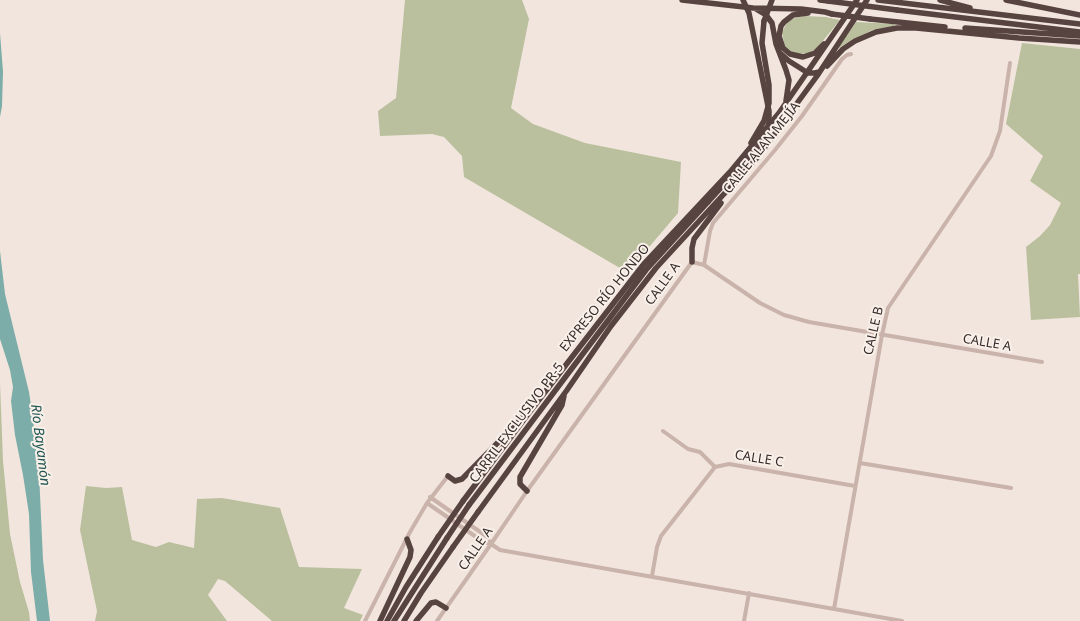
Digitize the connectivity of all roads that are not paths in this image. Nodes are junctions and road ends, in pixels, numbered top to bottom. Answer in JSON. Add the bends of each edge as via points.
{"nodes":[{"id":1,"x":682,"y":0,"type":"edge"},
{"id":2,"x":742,"y":0,"type":"edge"},
{"id":3,"x":772,"y":0,"type":"edge"},
{"id":4,"x":820,"y":0,"type":"edge"},
{"id":5,"x":857,"y":0,"type":"edge"},
{"id":6,"x":867,"y":0,"type":"edge"},
{"id":7,"x":878,"y":0,"type":"edge"},
{"id":8,"x":940,"y":0,"type":"edge"},
{"id":9,"x":1006,"y":0,"type":"edge"},
{"id":10,"x":828,"y":1,"type":"edge"},
{"id":11,"x":753,"y":8,"type":"junction"},
{"id":12,"x":984,"y":13,"type":"junction"},
{"id":13,"x":832,"y":14,"type":"junction"},
{"id":14,"x":1080,"y":15,"type":"edge"},
{"id":15,"x":1080,"y":24,"type":"edge"},
{"id":16,"x":1080,"y":32,"type":"edge"},
{"id":17,"x":833,"y":36,"type":"junction"},
{"id":18,"x":1080,"y":36,"type":"edge"},
{"id":19,"x":1080,"y":42,"type":"edge"},
{"id":20,"x":780,"y":53,"type":"junction"},
{"id":21,"x":851,"y":54,"type":"dead end"},
{"id":22,"x":1010,"y":63,"type":"dead end"},
{"id":23,"x":808,"y":72,"type":"junction"},
{"id":24,"x":818,"y":74,"type":"junction"},
{"id":25,"x":786,"y":104,"type":"junction"},
{"id":26,"x":748,"y":150,"type":"junction"},
{"id":27,"x":743,"y":174,"type":"junction"},
{"id":28,"x":692,"y":262,"type":"junction"},
{"id":29,"x":704,"y":265,"type":"junction"},
{"id":30,"x":882,"y":334,"type":"junction"},
{"id":31,"x":1042,"y":362,"type":"dead end"},
{"id":32,"x":567,"y":390,"type":"junction"},
{"id":33,"x":528,"y":414,"type":"junction"},
{"id":34,"x":663,"y":431,"type":"dead end"},
{"id":35,"x":860,"y":462,"type":"junction"},
{"id":36,"x":716,"y":467,"type":"junction"},
{"id":37,"x":448,"y":476,"type":"joint"},
{"id":38,"x":855,"y":486,"type":"junction"},
{"id":39,"x":1011,"y":488,"type":"dead end"},
{"id":40,"x":527,"y":491,"type":"junction"},
{"id":41,"x":430,"y":497,"type":"junction"},
{"id":42,"x":427,"y":502,"type":"junction"},
{"id":43,"x":407,"y":539,"type":"junction"},
{"id":44,"x":491,"y":544,"type":"junction"},
{"id":45,"x":652,"y":576,"type":"junction"},
{"id":46,"x":749,"y":593,"type":"junction"},
{"id":47,"x":446,"y":608,"type":"junction"},
{"id":48,"x":834,"y":608,"type":"junction"},
{"id":49,"x":365,"y":621,"type":"edge"},
{"id":50,"x":380,"y":621,"type":"edge"},
{"id":51,"x":387,"y":621,"type":"edge"},
{"id":52,"x":394,"y":621,"type":"edge"},
{"id":53,"x":404,"y":621,"type":"edge"},
{"id":54,"x":416,"y":621,"type":"edge"},
{"id":55,"x":437,"y":621,"type":"edge"},
{"id":56,"x":744,"y":621,"type":"edge"},
{"id":57,"x":902,"y":621,"type":"edge"}],
"edges":[{"from":1,"to":11,"type":"highway"},
{"from":2,"to":52,"type":"highway","name":"CARRIL EXCLUSIVO PR-5","bridge":true,"via":[[749,13],[769,111],[766,135],[619,304],[469,505]]},
{"from":3,"to":26,"type":"highway","bridge":true,"via":[[764,21],[762,43],[769,85],[769,103],[764,120]]},
{"from":4,"to":10,"type":"highway"},
{"from":5,"to":17,"type":"highway","name":"EXPRESO RÍO HONDO"},
{"from":6,"to":24,"type":"highway","name":"EXPRESO RÍO HONDO"},
{"from":7,"to":12,"type":"highway"},
{"from":8,"to":12,"type":"highway"},
{"from":9,"to":14,"type":"highway"},
{"from":10,"to":16,"type":"highway","bridge":true},
{"from":11,"to":13,"type":"highway","via":[[801,9]]},
{"from":11,"to":20,"type":"highway","via":[[771,20]]},
{"from":12,"to":15,"type":"highway"},
{"from":13,"to":17,"type":"highway","via":[[793,14],[782,24],[779,36],[781,45],[787,52],[793,56],[803,57],[815,53]]},
{"from":13,"to":18,"type":"highway","bridge":true,"via":[[972,29]]},
{"from":17,"to":23,"type":"highway","name":"EXPRESO RÍO HONDO"},
{"from":19,"to":24,"type":"highway","via":[[910,27],[890,29],[869,34],[849,45]]},
{"from":20,"to":23,"type":"highway"},
{"from":20,"to":25,"type":"highway","via":[[789,80]]},
{"from":21,"to":29,"type":"street","name":"CALLE ALAN MEJÍA","via":[[842,59],[802,116],[713,223]]},
{"from":22,"to":30,"type":"street","name":"CALLE B","via":[[1000,132],[991,156],[888,308]]},
{"from":23,"to":24,"type":"highway"},
{"from":23,"to":25,"type":"highway","name":"EXPRESO RÍO HONDO"},
{"from":24,"to":27,"type":"highway","name":"EXPRESO RÍO HONDO"},
{"from":25,"to":26,"type":"highway","name":"EXPRESO RÍO HONDO"},
{"from":26,"to":33,"type":"highway","name":"EXPRESO RÍO HONDO","via":[[643,265]]},
{"from":27,"to":28,"type":"highway","via":[[694,239]]},
{"from":27,"to":32,"type":"highway","name":"EXPRESO RÍO HONDO","via":[[656,268],[611,326]]},
{"from":28,"to":29,"type":"street","name":"CALLE A"},
{"from":28,"to":40,"type":"street","name":"CALLE A"},
{"from":29,"to":30,"type":"street","name":"CALLE A","via":[[760,303],[784,315],[809,322]]},
{"from":30,"to":31,"type":"street","name":"CALLE A"},
{"from":30,"to":35,"type":"street","name":"CALLE B"},
{"from":32,"to":40,"type":"highway","via":[[562,405],[520,477],[520,484]]},
{"from":32,"to":53,"type":"highway","name":"EXPRESO RÍO HONDO","bridge":true,"via":[[453,547]]},
{"from":33,"to":37,"type":"highway","via":[[520,419],[462,480],[454,481]]},
{"from":33,"to":51,"type":"highway","name":"EXPRESO RÍO HONDO","bridge":true,"via":[[438,537]]},
{"from":34,"to":36,"type":"street","via":[[688,449],[700,452]]},
{"from":35,"to":38,"type":"street","name":"CALLE B"},
{"from":35,"to":39,"type":"street"},
{"from":36,"to":38,"type":"street","name":"CALLE C","via":[[729,464]]},
{"from":36,"to":45,"type":"street","name":"CALLE C","via":[[661,536]]},
{"from":37,"to":41,"type":"street"},
{"from":38,"to":48,"type":"street","name":"CALLE B"},
{"from":40,"to":44,"type":"street","name":"CALLE A"},
{"from":41,"to":42,"type":"street"},
{"from":41,"to":44,"type":"street","via":[[486,536]]},
{"from":42,"to":43,"type":"street"},
{"from":42,"to":44,"type":"street","via":[[482,541]]},
{"from":43,"to":49,"type":"street"},
{"from":43,"to":50,"type":"highway","via":[[411,550],[410,557]]},
{"from":44,"to":45,"type":"street","via":[[500,550]]},
{"from":44,"to":47,"type":"street","name":"CALLE A"},
{"from":45,"to":46,"type":"street"},
{"from":46,"to":48,"type":"street"},
{"from":46,"to":56,"type":"street"},
{"from":47,"to":54,"type":"highway","via":[[432,602]]},
{"from":47,"to":55,"type":"street","name":"CALLE A"},
{"from":48,"to":57,"type":"street"}]}
